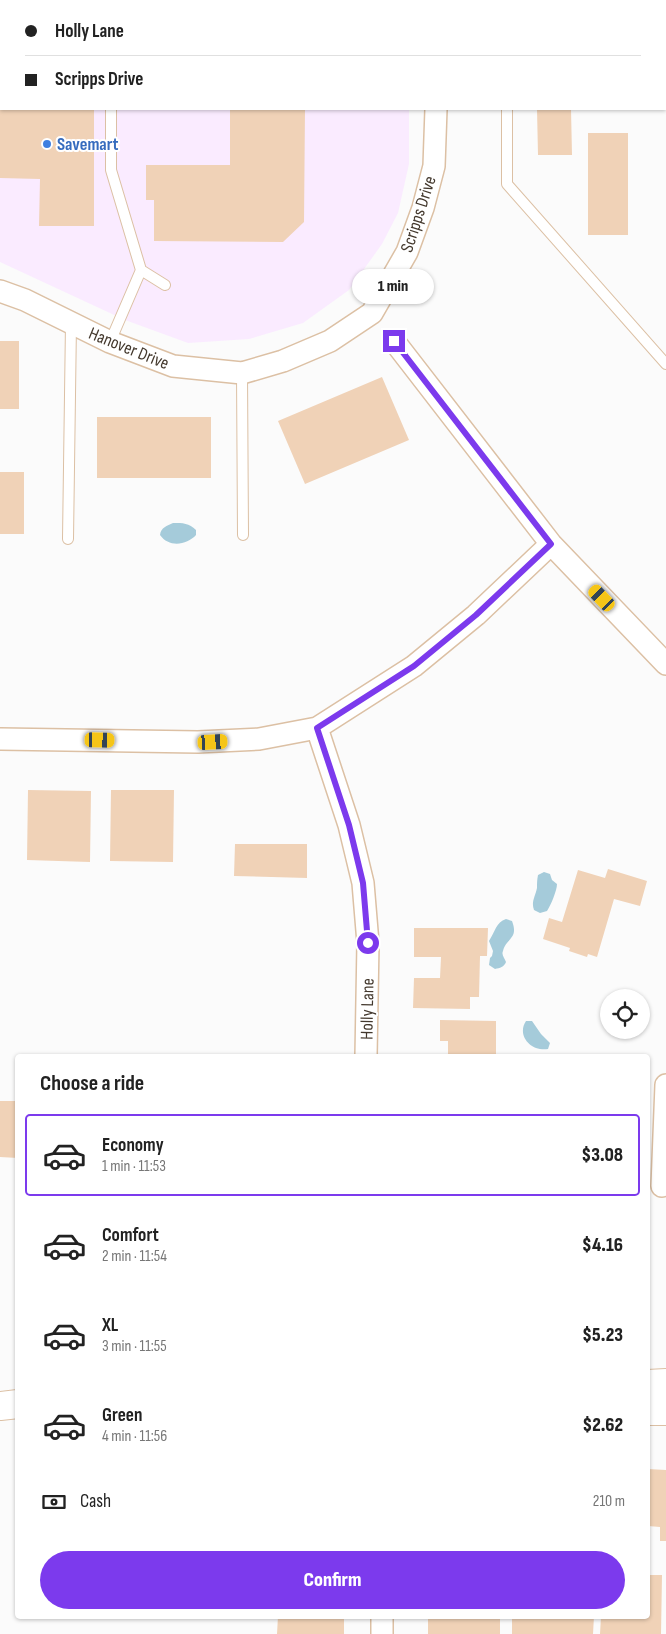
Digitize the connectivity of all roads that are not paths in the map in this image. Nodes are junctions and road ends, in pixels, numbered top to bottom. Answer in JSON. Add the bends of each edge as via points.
{"nodes":[{"id":1,"x":111,"y":110,"type":"edge"},
{"id":2,"x":436,"y":110,"type":"edge"},
{"id":3,"x":507,"y":110,"type":"edge"},
{"id":4,"x":141,"y":270,"type":"junction"},
{"id":5,"x":165,"y":285,"type":"dead end"},
{"id":6,"x":0,"y":291,"type":"edge"},
{"id":7,"x":372,"y":314,"type":"joint"},
{"id":8,"x":71,"y":324,"type":"junction"},
{"id":9,"x":394,"y":341,"type":"dead end"},
{"id":10,"x":110,"y":342,"type":"junction"},
{"id":11,"x":666,"y":364,"type":"edge"},
{"id":12,"x":242,"y":374,"type":"junction"},
{"id":13,"x":243,"y":535,"type":"dead end"},
{"id":14,"x":68,"y":538,"type":"dead end"},
{"id":15,"x":551,"y":544,"type":"junction"},
{"id":16,"x":666,"y":664,"type":"edge"},
{"id":17,"x":317,"y":728,"type":"junction"},
{"id":18,"x":0,"y":739,"type":"edge"},
{"id":19,"x":366,"y":1054,"type":"edge"},
{"id":20,"x":666,"y":1086,"type":"edge"},
{"id":21,"x":662,"y":1186,"type":"dead end"},
{"id":22,"x":666,"y":1383,"type":"edge"},
{"id":23,"x":650,"y":1384,"type":"edge"},
{"id":24,"x":15,"y":1404,"type":"edge"},
{"id":25,"x":0,"y":1406,"type":"edge"},
{"id":26,"x":650,"y":1411,"type":"edge"},
{"id":27,"x":666,"y":1411,"type":"edge"},
{"id":28,"x":382,"y":1619,"type":"edge"},
{"id":29,"x":382,"y":1634,"type":"edge"}],
"edges":[{"from":1,"to":4,"type":"lane","via":[[111,170]]},
{"from":2,"to":7,"type":"street","name":"Scripps Drive","via":[[434,166],[423,208],[407,252]]},
{"from":3,"to":11,"type":"lane","via":[[507,184]]},
{"from":4,"to":5,"type":"lane"},
{"from":4,"to":10,"type":"lane"},
{"from":6,"to":8,"type":"street","name":"Hanover Drive"},
{"from":7,"to":12,"type":"street","name":"Hanover Drive","via":[[330,341]]},
{"from":8,"to":10,"type":"street","name":"Hanover Drive"},
{"from":8,"to":14,"type":"lane"},
{"from":9,"to":15,"type":"street"},
{"from":10,"to":12,"type":"street","name":"Hanover Drive","via":[[173,366]]},
{"from":12,"to":13,"type":"lane"},
{"from":15,"to":16,"type":"street"},
{"from":15,"to":17,"type":"street","via":[[476,615],[414,666]]},
{"from":17,"to":18,"type":"street","via":[[258,739],[198,742]]},
{"from":17,"to":19,"type":"street","name":"Holly Lane","via":[[349,825],[363,883],[368,943]]},
{"from":20,"to":21,"type":"street"},
{"from":22,"to":23,"type":"street"},
{"from":24,"to":25,"type":"street"},
{"from":26,"to":27,"type":"street"},
{"from":28,"to":29,"type":"street"}]}
